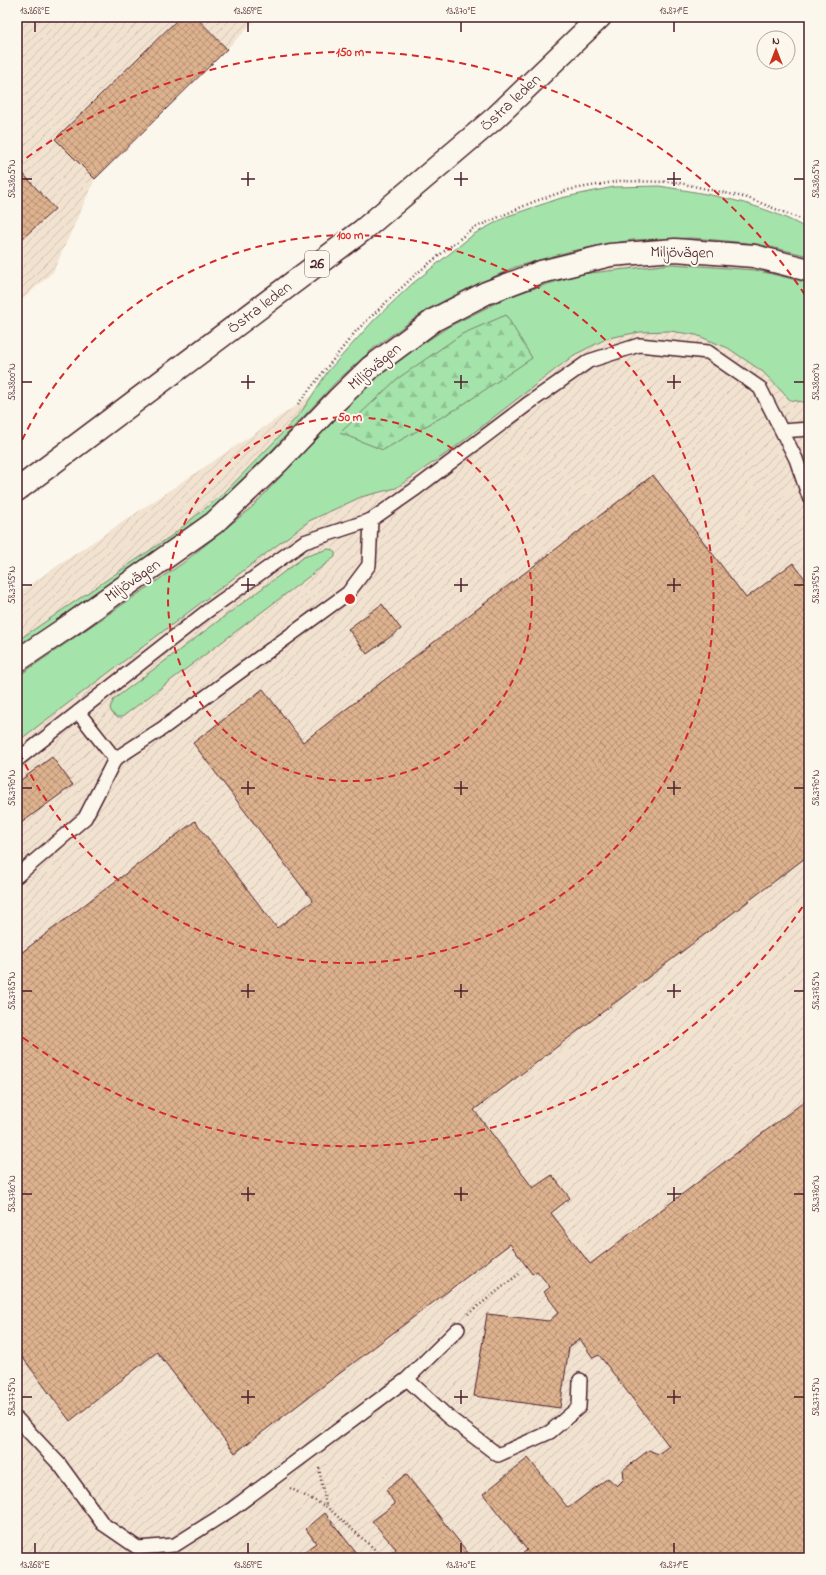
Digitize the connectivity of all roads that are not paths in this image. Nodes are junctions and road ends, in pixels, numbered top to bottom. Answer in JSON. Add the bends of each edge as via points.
{"nodes":[{"id":1,"x":600,"y":17,"type":"edge"},
{"id":2,"x":809,"y":270,"type":"edge"},
{"id":3,"x":809,"y":429,"type":"edge"},
{"id":4,"x":782,"y":431,"type":"junction"},
{"id":5,"x":17,"y":490,"type":"edge"},
{"id":6,"x":809,"y":497,"type":"edge"},
{"id":7,"x":370,"y":520,"type":"junction"},
{"id":8,"x":17,"y":661,"type":"edge"},
{"id":9,"x":78,"y":712,"type":"junction"},
{"id":10,"x":115,"y":759,"type":"junction"},
{"id":11,"x":17,"y":760,"type":"edge"},
{"id":12,"x":17,"y":876,"type":"edge"},
{"id":13,"x":458,"y":1329,"type":"road end"},
{"id":14,"x":407,"y":1379,"type":"junction"},
{"id":15,"x":580,"y":1380,"type":"dead end"},
{"id":16,"x":17,"y":1419,"type":"edge"}],
"edges":[{"from":1,"to":5,"type":"main road","name":"Östra leden","number":"26","via":[[496,117],[363,230]]},
{"from":2,"to":8,"type":"main road","name":"Miljövägen","via":[[754,256],[675,250],[610,255],[541,272],[486,293],[434,320],[371,367],[214,523]]},
{"from":3,"to":4,"type":"lane"},
{"from":4,"to":6,"type":"lane","via":[[796,459]]},
{"from":4,"to":7,"type":"lane","via":[[760,388],[708,352],[639,345],[589,361]]},
{"from":7,"to":9,"type":"lane","via":[[304,542],[206,612]]},
{"from":7,"to":10,"type":"lane","via":[[369,565],[348,593],[163,728]]},
{"from":9,"to":10,"type":"lane"},
{"from":9,"to":11,"type":"lane"},
{"from":10,"to":12,"type":"lane","via":[[85,818]]},
{"from":13,"to":14,"type":"lane"},
{"from":14,"to":15,"type":"lane","via":[[447,1416],[498,1456],[550,1432],[579,1407]]},
{"from":14,"to":16,"type":"lane","via":[[232,1510],[175,1545],[138,1548],[103,1524],[60,1465]]}]}
